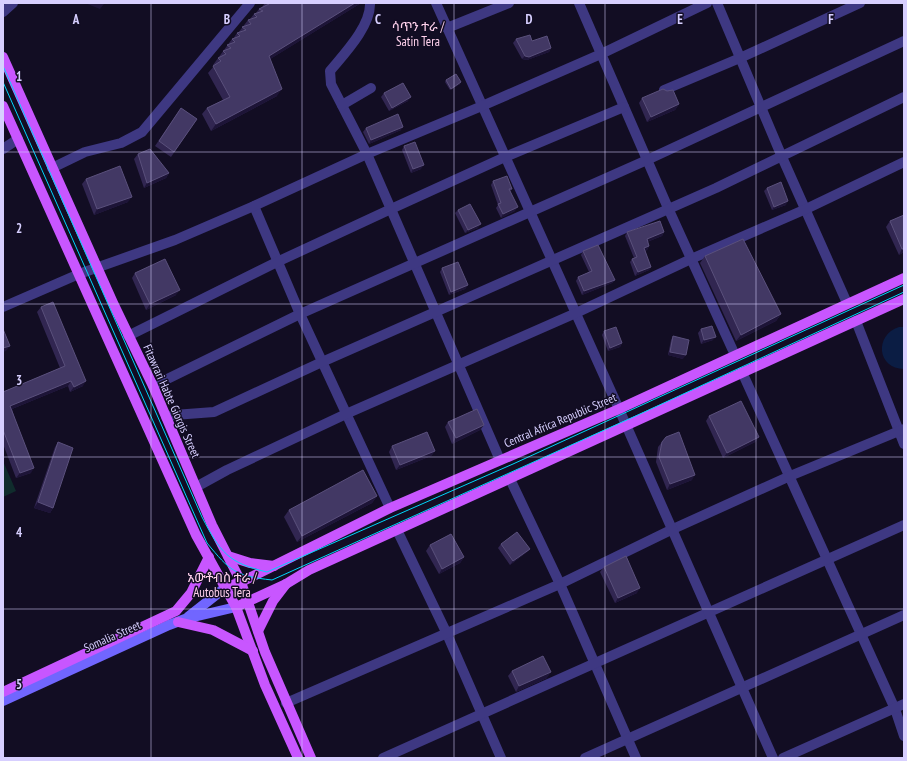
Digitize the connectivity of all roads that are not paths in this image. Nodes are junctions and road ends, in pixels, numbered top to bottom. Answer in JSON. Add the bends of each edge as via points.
{"nodes":[{"id":1,"x":12,"y":3,"type":"edge"},
{"id":2,"x":250,"y":3,"type":"edge"},
{"id":3,"x":370,"y":3,"type":"edge"},
{"id":4,"x":436,"y":3,"type":"edge"},
{"id":5,"x":509,"y":3,"type":"edge"},
{"id":6,"x":579,"y":3,"type":"edge"},
{"id":7,"x":707,"y":3,"type":"edge"},
{"id":8,"x":717,"y":3,"type":"edge"},
{"id":9,"x":860,"y":3,"type":"edge"},
{"id":10,"x":3,"y":12,"type":"edge"},
{"id":11,"x":447,"y":28,"type":"junction"},
{"id":12,"x":904,"y":41,"type":"edge"},
{"id":13,"x":601,"y":54,"type":"junction"},
{"id":14,"x":3,"y":57,"type":"edge"},
{"id":15,"x":740,"y":58,"type":"junction"},
{"id":16,"x":371,"y":88,"type":"dead end"},
{"id":17,"x":664,"y":90,"type":"edge"},
{"id":18,"x":904,"y":97,"type":"edge"},
{"id":19,"x":342,"y":105,"type":"junction"},
{"id":20,"x":3,"y":106,"type":"edge"},
{"id":21,"x":482,"y":106,"type":"junction"},
{"id":22,"x":624,"y":107,"type":"junction"},
{"id":23,"x":761,"y":108,"type":"junction"},
{"id":24,"x":18,"y":139,"type":"junction"},
{"id":25,"x":3,"y":149,"type":"edge"},
{"id":26,"x":367,"y":154,"type":"junction"},
{"id":27,"x":505,"y":157,"type":"junction"},
{"id":28,"x":782,"y":157,"type":"junction"},
{"id":29,"x":647,"y":160,"type":"junction"},
{"id":30,"x":904,"y":162,"type":"edge"},
{"id":31,"x":52,"y":168,"type":"junction"},
{"id":32,"x":254,"y":206,"type":"junction"},
{"id":33,"x":668,"y":208,"type":"junction"},
{"id":34,"x":391,"y":209,"type":"junction"},
{"id":35,"x":806,"y":209,"type":"junction"},
{"id":36,"x":529,"y":212,"type":"junction"},
{"id":37,"x":691,"y":258,"type":"junction"},
{"id":38,"x":551,"y":260,"type":"junction"},
{"id":39,"x":277,"y":262,"type":"junction"},
{"id":40,"x":412,"y":263,"type":"junction"},
{"id":41,"x":97,"y":268,"type":"junction"},
{"id":42,"x":79,"y":274,"type":"junction"},
{"id":43,"x":904,"y":278,"type":"edge"},
{"id":44,"x":904,"y":299,"type":"edge"},
{"id":45,"x":847,"y":303,"type":"junction"},
{"id":46,"x":3,"y":307,"type":"edge"},
{"id":47,"x":576,"y":313,"type":"junction"},
{"id":48,"x":300,"y":314,"type":"junction"},
{"id":49,"x":435,"y":314,"type":"junction"},
{"id":50,"x":856,"y":321,"type":"junction"},
{"id":51,"x":128,"y":336,"type":"junction"},
{"id":52,"x":735,"y":356,"type":"junction"},
{"id":53,"x":322,"y":362,"type":"junction"},
{"id":54,"x":457,"y":365,"type":"junction"},
{"id":55,"x":742,"y":372,"type":"junction"},
{"id":56,"x":153,"y":386,"type":"junction"},
{"id":57,"x":619,"y":409,"type":"junction"},
{"id":58,"x":346,"y":414,"type":"junction"},
{"id":59,"x":166,"y":418,"type":"junction"},
{"id":60,"x":626,"y":427,"type":"junction"},
{"id":61,"x":901,"y":431,"type":"edge"},
{"id":62,"x":904,"y":444,"type":"edge"},
{"id":63,"x":500,"y":460,"type":"junction"},
{"id":64,"x":790,"y":476,"type":"junction"},
{"id":65,"x":510,"y":479,"type":"junction"},
{"id":66,"x":196,"y":487,"type":"junction"},
{"id":67,"x":390,"y":508,"type":"junction"},
{"id":68,"x":904,"y":526,"type":"edge"},
{"id":69,"x":673,"y":529,"type":"junction"},
{"id":70,"x":397,"y":530,"type":"junction"},
{"id":71,"x":228,"y":556,"type":"junction"},
{"id":72,"x":209,"y":557,"type":"junction"},
{"id":73,"x":827,"y":560,"type":"junction"},
{"id":74,"x":274,"y":566,"type":"junction"},
{"id":75,"x":241,"y":582,"type":"junction"},
{"id":76,"x":286,"y":584,"type":"junction"},
{"id":77,"x":560,"y":584,"type":"junction"},
{"id":78,"x":226,"y":587,"type":"junction"},
{"id":79,"x":248,"y":600,"type":"junction"},
{"id":80,"x":236,"y":607,"type":"junction"},
{"id":81,"x":710,"y":612,"type":"junction"},
{"id":82,"x":904,"y":615,"type":"edge"},
{"id":83,"x":182,"y":621,"type":"junction"},
{"id":84,"x":258,"y":630,"type":"junction"},
{"id":85,"x":447,"y":634,"type":"junction"},
{"id":86,"x":860,"y":635,"type":"junction"},
{"id":87,"x":253,"y":651,"type":"junction"},
{"id":88,"x":595,"y":664,"type":"junction"},
{"id":89,"x":742,"y":687,"type":"junction"},
{"id":90,"x":3,"y":692,"type":"edge"},
{"id":91,"x":3,"y":701,"type":"edge"},
{"id":92,"x":286,"y":703,"type":"junction"},
{"id":93,"x":899,"y":706,"type":"edge"},
{"id":94,"x":481,"y":714,"type":"junction"},
{"id":95,"x":904,"y":736,"type":"edge"},
{"id":96,"x":627,"y":738,"type":"junction"},
{"id":97,"x":298,"y":758,"type":"edge"},
{"id":98,"x":311,"y":758,"type":"edge"},
{"id":99,"x":383,"y":758,"type":"edge"},
{"id":100,"x":501,"y":758,"type":"edge"},
{"id":101,"x":585,"y":758,"type":"edge"},
{"id":102,"x":636,"y":758,"type":"edge"},
{"id":103,"x":773,"y":758,"type":"edge"},
{"id":104,"x":783,"y":758,"type":"edge"}],
"edges":[{"from":1,"to":10,"type":"street"},
{"from":2,"to":31,"type":"street","via":[[142,132],[121,143],[85,152]]},
{"from":3,"to":19,"type":"street","via":[[365,22],[356,38],[330,71],[331,84]]},
{"from":4,"to":11,"type":"street"},
{"from":5,"to":11,"type":"street"},
{"from":6,"to":13,"type":"street"},
{"from":7,"to":13,"type":"street"},
{"from":8,"to":15,"type":"street"},
{"from":9,"to":15,"type":"street"},
{"from":11,"to":21,"type":"street"},
{"from":12,"to":23,"type":"street"},
{"from":13,"to":21,"type":"street"},
{"from":13,"to":22,"type":"street"},
{"from":14,"to":31,"type":"main road","name":"Fitawrari Habte Giorgis Street"},
{"from":15,"to":17,"type":"street"},
{"from":15,"to":23,"type":"street"},
{"from":16,"to":19,"type":"street"},
{"from":18,"to":28,"type":"street"},
{"from":19,"to":26,"type":"street"},
{"from":20,"to":24,"type":"main road"},
{"from":21,"to":26,"type":"street"},
{"from":21,"to":27,"type":"street"},
{"from":22,"to":27,"type":"street"},
{"from":22,"to":29,"type":"street"},
{"from":23,"to":28,"type":"street"},
{"from":23,"to":29,"type":"street"},
{"from":24,"to":25,"type":"street"},
{"from":24,"to":42,"type":"main road"},
{"from":26,"to":32,"type":"street"},
{"from":26,"to":34,"type":"street"},
{"from":27,"to":34,"type":"street"},
{"from":27,"to":36,"type":"street"},
{"from":28,"to":33,"type":"street"},
{"from":28,"to":35,"type":"street"},
{"from":29,"to":33,"type":"street"},
{"from":29,"to":36,"type":"street"},
{"from":30,"to":35,"type":"street"},
{"from":31,"to":41,"type":"main road","name":"Fitawrari Habte Giorgis Street"},
{"from":32,"to":39,"type":"street"},
{"from":32,"to":41,"type":"street","via":[[175,240]]},
{"from":33,"to":37,"type":"street"},
{"from":33,"to":38,"type":"street"},
{"from":34,"to":39,"type":"street"},
{"from":34,"to":40,"type":"street"},
{"from":35,"to":37,"type":"street"},
{"from":35,"to":45,"type":"street"},
{"from":36,"to":38,"type":"street"},
{"from":36,"to":40,"type":"street"},
{"from":37,"to":47,"type":"street"},
{"from":37,"to":52,"type":"street"},
{"from":38,"to":47,"type":"street"},
{"from":38,"to":49,"type":"street"},
{"from":39,"to":48,"type":"street"},
{"from":39,"to":51,"type":"street"},
{"from":40,"to":48,"type":"street"},
{"from":40,"to":49,"type":"street"},
{"from":41,"to":42,"type":"street"},
{"from":41,"to":51,"type":"main road","name":"Fitawrari Habte Giorgis Street"},
{"from":42,"to":46,"type":"street"},
{"from":42,"to":72,"type":"main road","via":[[196,535]]},
{"from":43,"to":45,"type":"main road","name":"Central Africa Republic Street","via":[[864,298]]},
{"from":44,"to":50,"type":"main road"},
{"from":45,"to":52,"type":"main road","name":"Central Africa Republic Street"},
{"from":47,"to":54,"type":"street"},
{"from":47,"to":57,"type":"street"},
{"from":48,"to":53,"type":"street"},
{"from":48,"to":56,"type":"street"},
{"from":49,"to":53,"type":"street"},
{"from":49,"to":54,"type":"street"},
{"from":50,"to":55,"type":"main road"},
{"from":50,"to":61,"type":"street"},
{"from":51,"to":56,"type":"main road","name":"Fitawrari Habte Giorgis Street"},
{"from":52,"to":57,"type":"main road","name":"Central Africa Republic Street"},
{"from":53,"to":58,"type":"street"},
{"from":53,"to":59,"type":"street","via":[[214,412]]},
{"from":54,"to":58,"type":"street"},
{"from":54,"to":63,"type":"street"},
{"from":55,"to":60,"type":"main road"},
{"from":55,"to":64,"type":"street"},
{"from":56,"to":59,"type":"main road","name":"Fitawrari Habte Giorgis Street"},
{"from":57,"to":60,"type":"street"},
{"from":57,"to":63,"type":"main road","name":"Central Africa Republic Street"},
{"from":58,"to":66,"type":"street","via":[[226,470]]},
{"from":58,"to":67,"type":"street"},
{"from":59,"to":66,"type":"main road","name":"Fitawrari Habte Giorgis Street"},
{"from":60,"to":65,"type":"main road"},
{"from":60,"to":69,"type":"street"},
{"from":61,"to":62,"type":"street"},
{"from":61,"to":64,"type":"street"},
{"from":63,"to":67,"type":"main road","name":"Central Africa Republic Street"},
{"from":64,"to":69,"type":"street"},
{"from":64,"to":73,"type":"street"},
{"from":65,"to":70,"type":"main road"},
{"from":65,"to":77,"type":"street"},
{"from":66,"to":71,"type":"main road","name":"Fitawrari Habte Giorgis Street"},
{"from":67,"to":74,"type":"main road","name":"Central Africa Republic Street"},
{"from":68,"to":73,"type":"street"},
{"from":69,"to":77,"type":"street"},
{"from":69,"to":81,"type":"street"},
{"from":70,"to":76,"type":"main road","via":[[309,570]]},
{"from":70,"to":85,"type":"street"},
{"from":71,"to":74,"type":"main road","via":[[250,563]]},
{"from":71,"to":75,"type":"main road","name":"Fitawrari Habte Giorgis Street"},
{"from":72,"to":78,"type":"main road"},
{"from":72,"to":90,"type":"main road","via":[[191,593],[176,611]]},
{"from":73,"to":81,"type":"street"},
{"from":73,"to":86,"type":"street"},
{"from":74,"to":75,"type":"main road","name":"Central Africa Republic Street"},
{"from":75,"to":78,"type":"main road","name":"Central Africa Republic Street"},
{"from":75,"to":79,"type":"main road","name":"Fitawrari Habte Giorgis Street"},
{"from":76,"to":79,"type":"main road"},
{"from":76,"to":84,"type":"main road","via":[[273,601]]},
{"from":77,"to":85,"type":"street"},
{"from":77,"to":88,"type":"street"},
{"from":78,"to":80,"type":"main road"},
{"from":78,"to":83,"type":"main road"},
{"from":79,"to":80,"type":"main road"},
{"from":79,"to":84,"type":"main road","name":"Fitawrari Habte Giorgis Street"},
{"from":80,"to":83,"type":"main road","name":"Somalia Street"},
{"from":80,"to":87,"type":"main road"},
{"from":81,"to":88,"type":"street"},
{"from":81,"to":89,"type":"street"},
{"from":82,"to":86,"type":"street"},
{"from":83,"to":87,"type":"main road","via":[[213,630]]},
{"from":83,"to":91,"type":"main road","name":"Somalia Street"},
{"from":84,"to":92,"type":"main road","name":"Fitawrari Habte Giorgis Street"},
{"from":85,"to":92,"type":"street"},
{"from":85,"to":94,"type":"street"},
{"from":86,"to":89,"type":"street"},
{"from":86,"to":93,"type":"street"},
{"from":87,"to":97,"type":"main road"},
{"from":88,"to":94,"type":"street"},
{"from":88,"to":96,"type":"street"},
{"from":89,"to":96,"type":"street"},
{"from":89,"to":103,"type":"street"},
{"from":92,"to":98,"type":"main road","name":"Fitawrari Habte Giorgis Street"},
{"from":93,"to":95,"type":"street"},
{"from":93,"to":104,"type":"street"},
{"from":94,"to":99,"type":"street"},
{"from":94,"to":100,"type":"street"},
{"from":96,"to":101,"type":"street"},
{"from":96,"to":102,"type":"street"}]}
